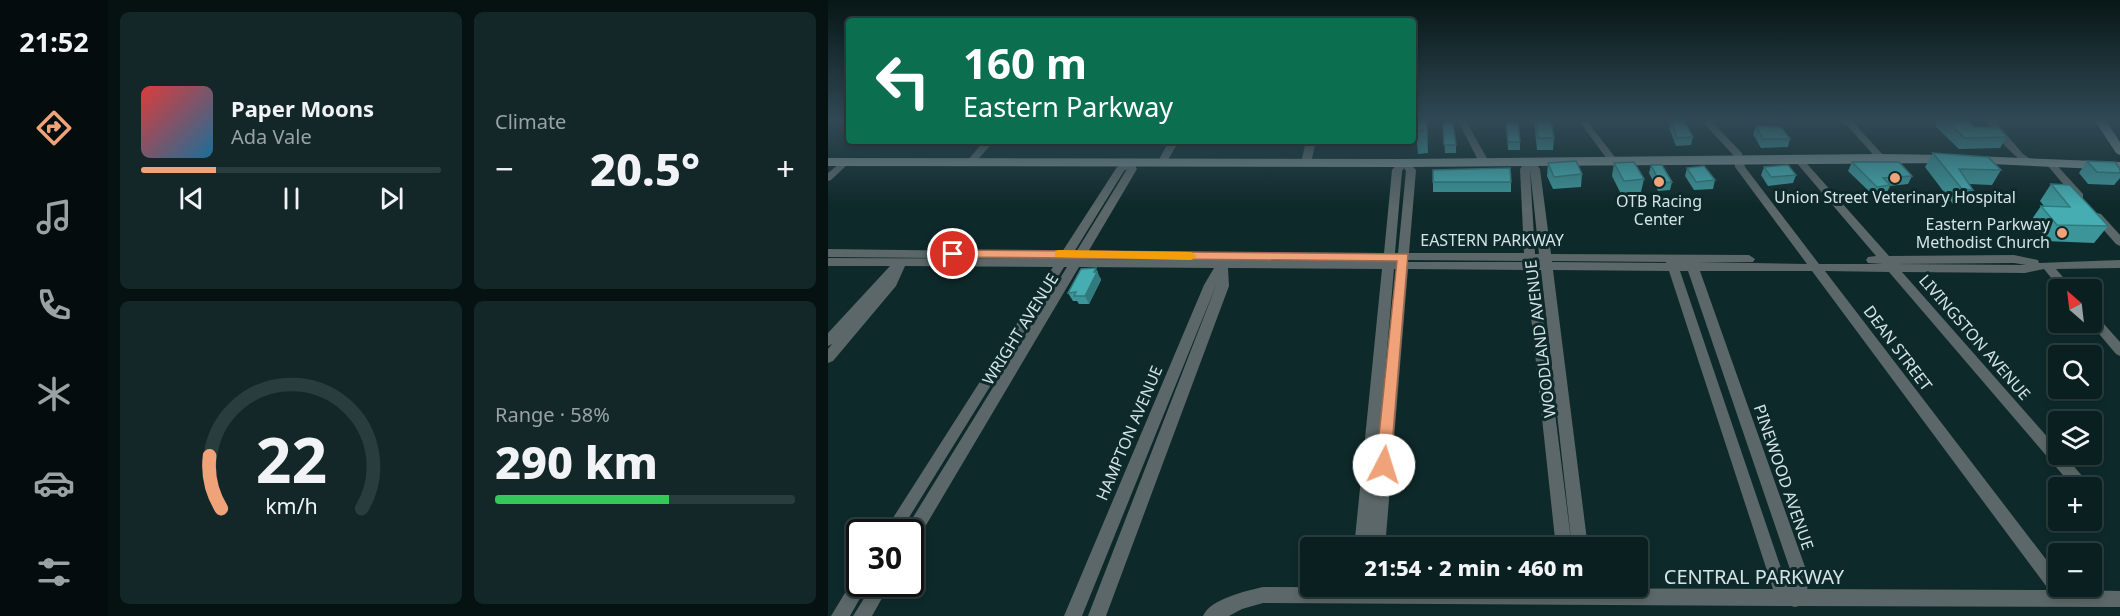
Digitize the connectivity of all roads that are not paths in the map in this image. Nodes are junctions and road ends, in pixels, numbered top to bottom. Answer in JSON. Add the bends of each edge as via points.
{"nodes":[{"id":1,"x":982,"y":150,"type":"edge"},
{"id":2,"x":1169,"y":150,"type":"edge"},
{"id":3,"x":1309,"y":150,"type":"edge"},
{"id":4,"x":1477,"y":150,"type":"edge"},
{"id":5,"x":1605,"y":150,"type":"edge"},
{"id":6,"x":1733,"y":150,"type":"edge"},
{"id":7,"x":1873,"y":150,"type":"edge"},
{"id":8,"x":2015,"y":150,"type":"edge"},
{"id":9,"x":1881,"y":158,"type":"junction"},
{"id":10,"x":1798,"y":159,"type":"junction"},
{"id":11,"x":1738,"y":160,"type":"junction"},
{"id":12,"x":1613,"y":161,"type":"junction"},
{"id":13,"x":828,"y":162,"type":"edge"},
{"id":14,"x":845,"y":162,"type":"junction"},
{"id":15,"x":971,"y":162,"type":"junction"},
{"id":16,"x":1484,"y":162,"type":"junction"},
{"id":17,"x":1529,"y":162,"type":"junction"},
{"id":18,"x":2029,"y":162,"type":"junction"},
{"id":19,"x":1130,"y":163,"type":"junction"},
{"id":20,"x":1162,"y":163,"type":"junction"},
{"id":21,"x":1306,"y":163,"type":"junction"},
{"id":22,"x":1404,"y":163,"type":"junction"},
{"id":23,"x":2050,"y":163,"type":"junction"},
{"id":24,"x":2120,"y":166,"type":"edge"},
{"id":25,"x":828,"y":178,"type":"edge"},
{"id":26,"x":1401,"y":206,"type":"junction"},
{"id":27,"x":2120,"y":242,"type":"edge"},
{"id":28,"x":828,"y":253,"type":"edge"},
{"id":29,"x":905,"y":258,"type":"junction"},
{"id":30,"x":1071,"y":259,"type":"junction"},
{"id":31,"x":1224,"y":261,"type":"junction"},
{"id":32,"x":1387,"y":261,"type":"junction"},
{"id":33,"x":1403,"y":261,"type":"junction"},
{"id":34,"x":1531,"y":261,"type":"junction"},
{"id":35,"x":1546,"y":261,"type":"junction"},
{"id":36,"x":828,"y":262,"type":"edge"},
{"id":37,"x":1672,"y":263,"type":"junction"},
{"id":38,"x":1691,"y":263,"type":"junction"},
{"id":39,"x":1814,"y":264,"type":"junction"},
{"id":40,"x":1890,"y":264,"type":"junction"},
{"id":41,"x":2120,"y":264,"type":"edge"},
{"id":42,"x":2047,"y":265,"type":"junction"},
{"id":43,"x":2059,"y":279,"type":"edge"},
{"id":44,"x":2102,"y":330,"type":"edge"},
{"id":45,"x":828,"y":341,"type":"edge"},
{"id":46,"x":2120,"y":351,"type":"edge"},
{"id":47,"x":828,"y":358,"type":"edge"},
{"id":48,"x":2074,"y":477,"type":"edge"},
{"id":49,"x":901,"y":519,"type":"edge"},
{"id":50,"x":920,"y":519,"type":"edge"},
{"id":51,"x":1363,"y":537,"type":"edge"},
{"id":52,"x":1378,"y":537,"type":"edge"},
{"id":53,"x":1563,"y":537,"type":"edge"},
{"id":54,"x":1579,"y":537,"type":"edge"},
{"id":55,"x":1300,"y":593,"type":"edge"},
{"id":56,"x":1648,"y":593,"type":"edge"},
{"id":57,"x":852,"y":597,"type":"edge"},
{"id":58,"x":874,"y":597,"type":"edge"},
{"id":59,"x":2065,"y":598,"type":"junction"},
{"id":60,"x":1795,"y":599,"type":"junction"},
{"id":61,"x":2120,"y":599,"type":"edge"},
{"id":62,"x":840,"y":616,"type":"edge"},
{"id":63,"x":862,"y":616,"type":"edge"},
{"id":64,"x":1073,"y":616,"type":"edge"},
{"id":65,"x":1097,"y":616,"type":"edge"},
{"id":66,"x":1212,"y":616,"type":"edge"}],
"edges":[{"from":1,"to":15,"type":"street"},
{"from":2,"to":20,"type":"street"},
{"from":3,"to":21,"type":"street"},
{"from":4,"to":16,"type":"street"},
{"from":5,"to":12,"type":"street"},
{"from":6,"to":11,"type":"street","name":"DEAN STREET"},
{"from":7,"to":9,"type":"street"},
{"from":8,"to":18,"type":"street"},
{"from":9,"to":10,"type":"main road"},
{"from":9,"to":18,"type":"main road"},
{"from":10,"to":11,"type":"main road"},
{"from":10,"to":40,"type":"street","name":"LIVINGSTON AVENUE"},
{"from":11,"to":12,"type":"main road"},
{"from":11,"to":39,"type":"street","name":"DEAN STREET"},
{"from":12,"to":17,"type":"main road"},
{"from":13,"to":14,"type":"main road"},
{"from":14,"to":15,"type":"main road"},
{"from":14,"to":25,"type":"street"},
{"from":15,"to":19,"type":"main road"},
{"from":16,"to":17,"type":"main road"},
{"from":16,"to":22,"type":"main road"},
{"from":17,"to":34,"type":"street","name":"WOODLAND AVENUE","via":[[1525,169]]},
{"from":17,"to":35,"type":"street","name":"WOODLAND AVENUE","via":[[1535,169]]},
{"from":18,"to":23,"type":"main road"},
{"from":19,"to":20,"type":"main road"},
{"from":19,"to":30,"type":"street","name":"WRIGHT AVENUE","via":[[1132,169]]},
{"from":20,"to":21,"type":"main road"},
{"from":21,"to":22,"type":"main road"},
{"from":22,"to":26,"type":"street","via":[[1411,170]]},
{"from":23,"to":24,"type":"main road"},
{"from":23,"to":27,"type":"street"},
{"from":26,"to":32,"type":"street"},
{"from":26,"to":33,"type":"street"},
{"from":28,"to":29,"type":"street","name":"EASTERN PARKWAY"},
{"from":29,"to":30,"type":"street","name":"EASTERN PARKWAY"},
{"from":29,"to":36,"type":"street","name":"EASTERN PARKWAY"},
{"from":29,"to":45,"type":"street"},
{"from":29,"to":47,"type":"street","via":[[892,283]]},
{"from":30,"to":31,"type":"street","name":"EASTERN PARKWAY"},
{"from":30,"to":49,"type":"street","name":"WRIGHT AVENUE"},
{"from":30,"to":50,"type":"street","name":"WRIGHT AVENUE"},
{"from":31,"to":32,"type":"street","name":"EASTERN PARKWAY"},
{"from":31,"to":64,"type":"street","name":"HAMPTON AVENUE","via":[[1210,285]]},
{"from":31,"to":65,"type":"street","name":"HAMPTON AVENUE","via":[[1223,286]]},
{"from":32,"to":33,"type":"street","name":"EASTERN PARKWAY"},
{"from":32,"to":51,"type":"street"},
{"from":33,"to":34,"type":"street","name":"EASTERN PARKWAY"},
{"from":33,"to":52,"type":"street"},
{"from":34,"to":35,"type":"street","name":"EASTERN PARKWAY"},
{"from":34,"to":53,"type":"street","name":"WOODLAND AVENUE"},
{"from":35,"to":37,"type":"street","name":"EASTERN PARKWAY"},
{"from":35,"to":54,"type":"street","name":"WOODLAND AVENUE"},
{"from":37,"to":38,"type":"street","name":"EASTERN PARKWAY"},
{"from":37,"to":60,"type":"street","via":[[1777,582]]},
{"from":38,"to":39,"type":"street","name":"EASTERN PARKWAY"},
{"from":38,"to":60,"type":"street","name":"PINEWOOD AVENUE","via":[[1802,581]]},
{"from":39,"to":40,"type":"street","name":"EASTERN PARKWAY"},
{"from":39,"to":59,"type":"street","name":"DEAN STREET"},
{"from":40,"to":42,"type":"street","name":"EASTERN PARKWAY","via":[[2025,269]]},
{"from":40,"to":48,"type":"street","name":"LIVINGSTON AVENUE"},
{"from":41,"to":42,"type":"street","name":"EASTERN PARKWAY"},
{"from":42,"to":43,"type":"street"},
{"from":44,"to":46,"type":"street"},
{"from":55,"to":66,"type":"street","name":"CENTRAL PARKWAY","via":[[1239,601]]},
{"from":56,"to":60,"type":"street","name":"CENTRAL PARKWAY"},
{"from":57,"to":62,"type":"street"},
{"from":58,"to":63,"type":"street"},
{"from":59,"to":60,"type":"street","name":"CENTRAL PARKWAY"},
{"from":59,"to":61,"type":"street","name":"CENTRAL PARKWAY"}]}
